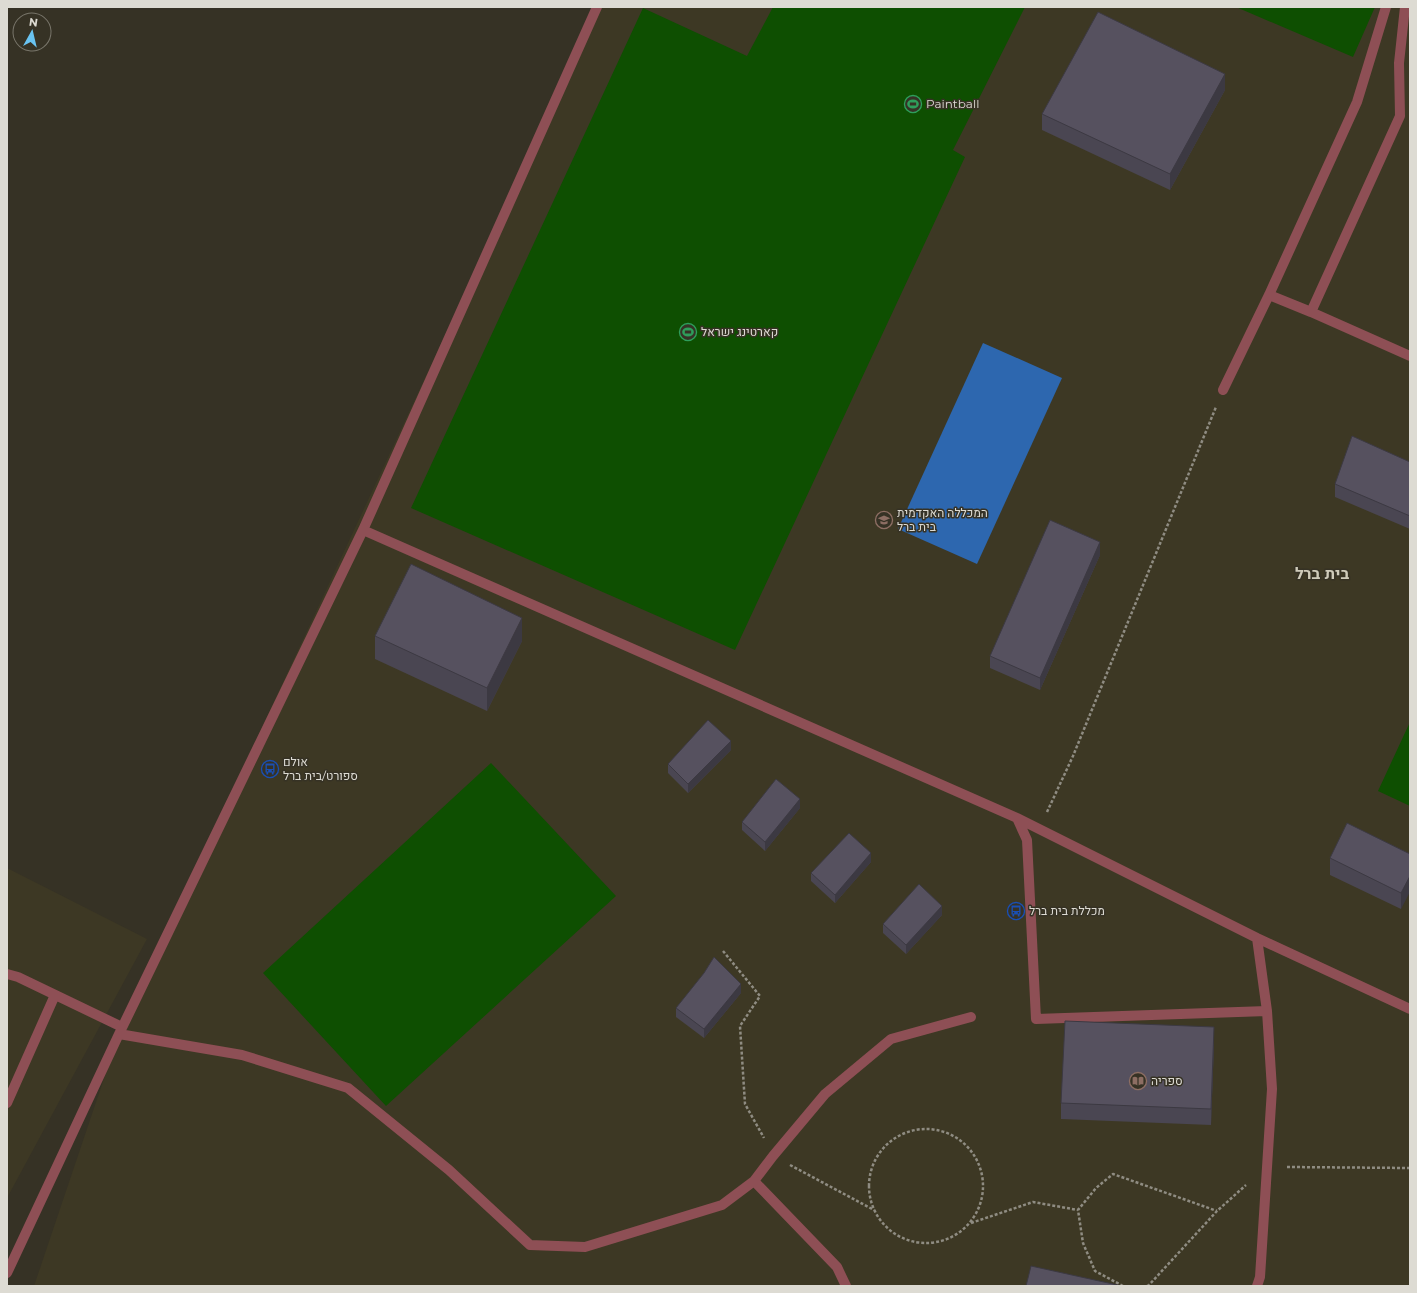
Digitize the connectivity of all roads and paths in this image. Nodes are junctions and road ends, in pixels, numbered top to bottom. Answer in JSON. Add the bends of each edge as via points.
{"nodes":[{"id":1,"x":597,"y":7,"type":"edge"},
{"id":2,"x":1386,"y":7,"type":"edge"},
{"id":3,"x":1405,"y":7,"type":"edge"},
{"id":4,"x":1269,"y":295,"type":"junction"},
{"id":5,"x":1311,"y":312,"type":"junction"},
{"id":6,"x":1410,"y":356,"type":"edge"},
{"id":7,"x":1223,"y":390,"type":"joint"},
{"id":8,"x":363,"y":530,"type":"junction"},
{"id":9,"x":1017,"y":818,"type":"junction"},
{"id":10,"x":1038,"y":829,"type":"junction"},
{"id":11,"x":1257,"y":938,"type":"junction"},
{"id":12,"x":723,"y":951,"type":"dead end"},
{"id":13,"x":7,"y":974,"type":"edge"},
{"id":14,"x":55,"y":995,"type":"junction"},
{"id":15,"x":1410,"y":1009,"type":"edge"},
{"id":16,"x":1267,"y":1011,"type":"junction"},
{"id":17,"x":971,"y":1017,"type":"dead end"},
{"id":18,"x":121,"y":1030,"type":"junction"},
{"id":19,"x":7,"y":1103,"type":"edge"},
{"id":20,"x":773,"y":1156,"type":"junction"},
{"id":21,"x":1267,"y":1167,"type":"junction"},
{"id":22,"x":1410,"y":1168,"type":"edge"},
{"id":23,"x":754,"y":1181,"type":"junction"},
{"id":24,"x":874,"y":1210,"type":"junction"},
{"id":25,"x":1078,"y":1210,"type":"junction"},
{"id":26,"x":1217,"y":1211,"type":"junction"},
{"id":27,"x":970,"y":1223,"type":"junction"},
{"id":28,"x":7,"y":1273,"type":"edge"},
{"id":29,"x":846,"y":1286,"type":"edge"},
{"id":30,"x":1122,"y":1286,"type":"edge"},
{"id":31,"x":1147,"y":1286,"type":"edge"},
{"id":32,"x":1257,"y":1286,"type":"edge"}],
"edges":[{"from":1,"to":8,"type":"street"},
{"from":2,"to":4,"type":"street","via":[[1357,102]]},
{"from":3,"to":5,"type":"street","via":[[1399,63],[1400,116]]},
{"from":4,"to":5,"type":"street"},
{"from":4,"to":7,"type":"street"},
{"from":5,"to":6,"type":"street"},
{"from":7,"to":10,"type":"path","via":[[1073,756]]},
{"from":8,"to":9,"type":"street"},
{"from":8,"to":18,"type":"street"},
{"from":9,"to":10,"type":"street"},
{"from":9,"to":16,"type":"street","via":[[1027,840],[1036,1019]]},
{"from":10,"to":11,"type":"street"},
{"from":11,"to":15,"type":"street"},
{"from":11,"to":16,"type":"street"},
{"from":12,"to":20,"type":"path","via":[[760,996],[740,1026],[745,1104]]},
{"from":13,"to":14,"type":"street"},
{"from":14,"to":18,"type":"street"},
{"from":14,"to":19,"type":"street"},
{"from":16,"to":21,"type":"street","via":[[1272,1089]]},
{"from":17,"to":20,"type":"street","via":[[891,1039],[825,1094]]},
{"from":18,"to":23,"type":"street","via":[[242,1056],[348,1088],[449,1170],[530,1245],[585,1247],[722,1205]]},
{"from":18,"to":28,"type":"street"},
{"from":20,"to":23,"type":"street"},
{"from":20,"to":24,"type":"path"},
{"from":21,"to":22,"type":"path"},
{"from":21,"to":26,"type":"path"},
{"from":21,"to":32,"type":"street","via":[[1260,1277]]},
{"from":23,"to":29,"type":"street","via":[[837,1267]]},
{"from":24,"to":27,"type":"path","via":[[885,1225],[900,1237],[918,1243],[937,1242],[956,1235]]},
{"from":24,"to":27,"type":"path","via":[[870,1173],[878,1156],[890,1142],[906,1133],[924,1129],[943,1132],[960,1140],[973,1153],[981,1170],[984,1188],[980,1207]]},
{"from":25,"to":26,"type":"path","via":[[1096,1188],[1113,1174]]},
{"from":25,"to":27,"type":"path","via":[[1033,1202]]},
{"from":25,"to":30,"type":"path","via":[[1083,1243],[1095,1272]]},
{"from":26,"to":31,"type":"path"}]}
